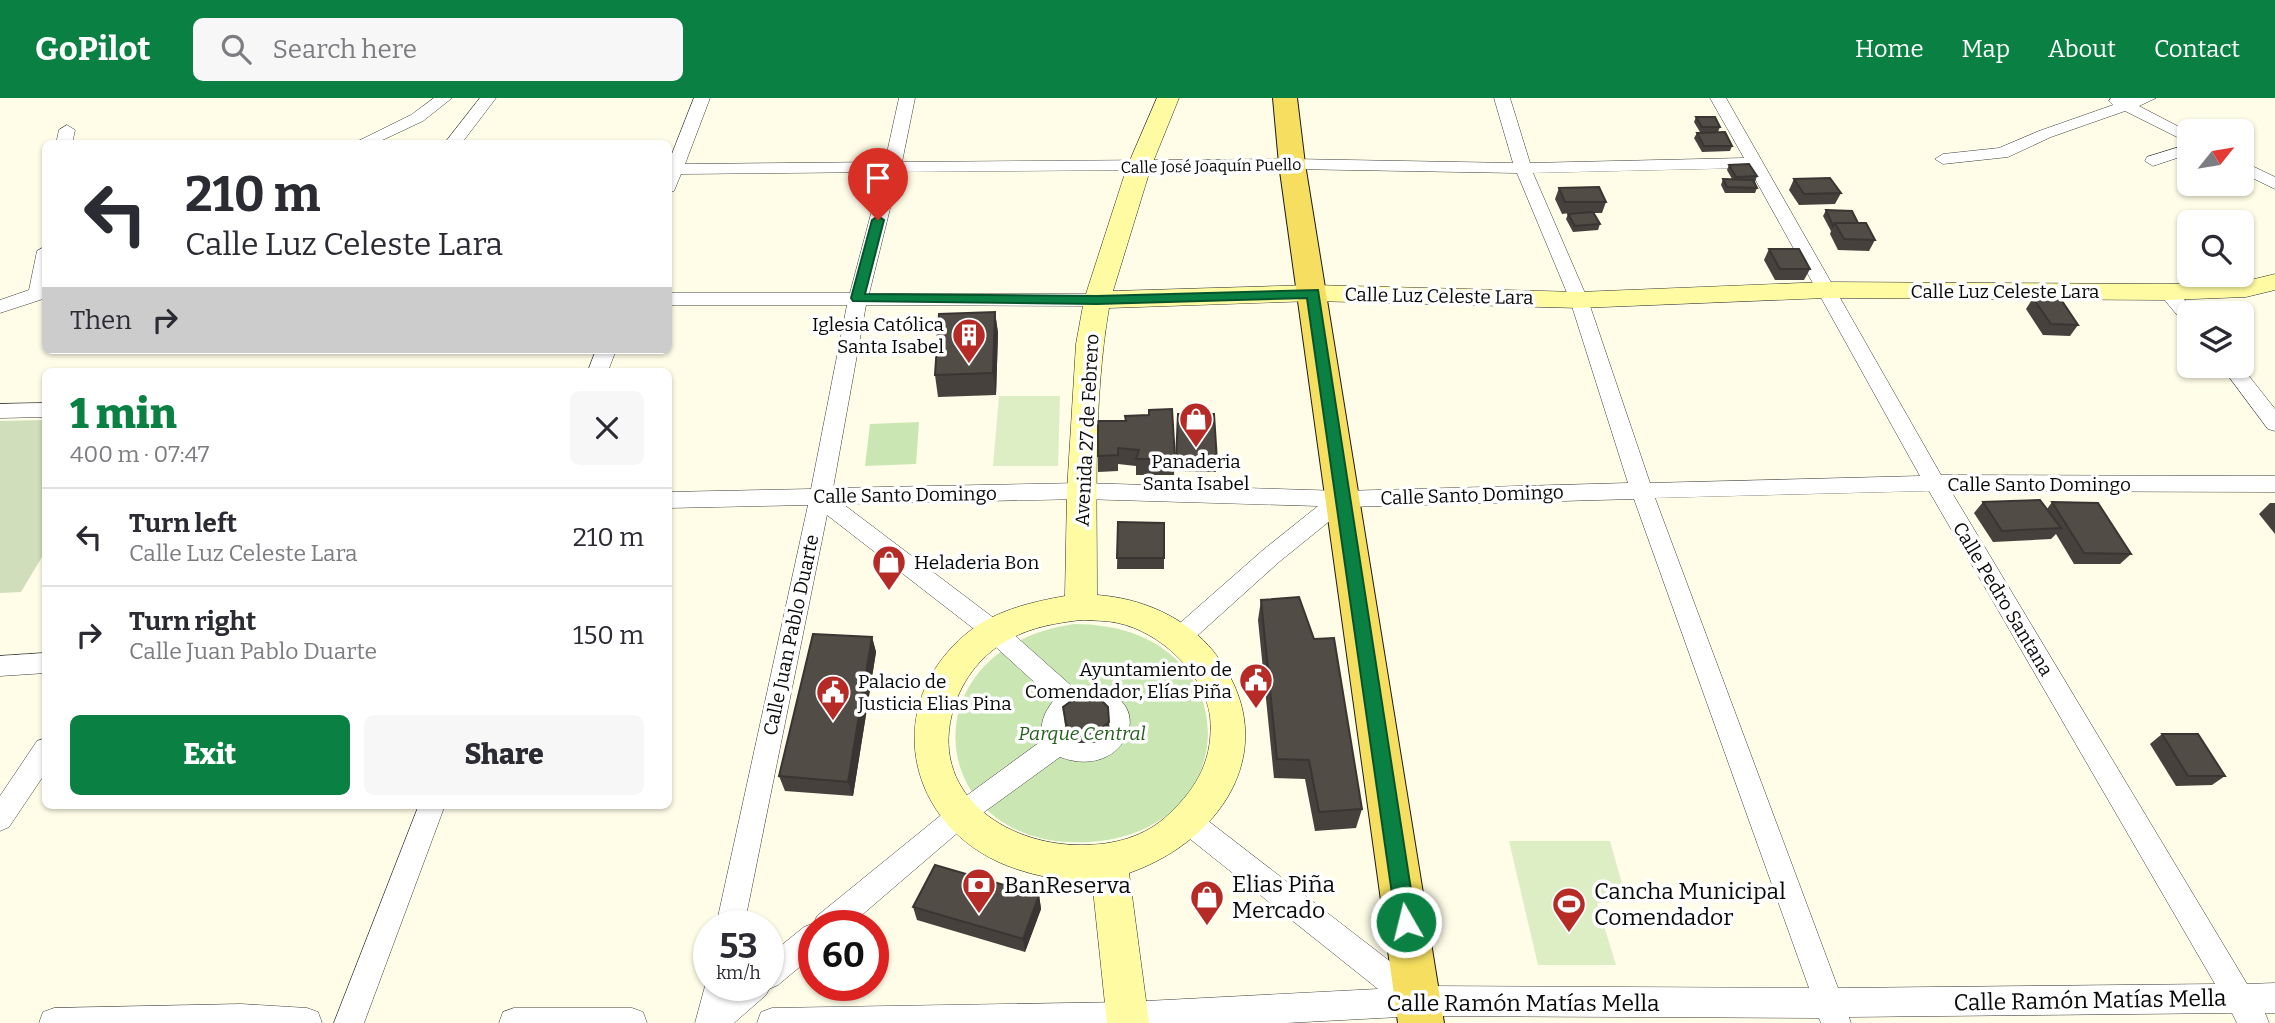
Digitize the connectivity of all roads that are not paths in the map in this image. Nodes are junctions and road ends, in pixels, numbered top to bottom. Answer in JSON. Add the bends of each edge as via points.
{"nodes":[{"id":1,"x":444,"y":98,"type":"edge"},
{"id":2,"x":488,"y":98,"type":"edge"},
{"id":3,"x":702,"y":98,"type":"edge"},
{"id":4,"x":907,"y":98,"type":"edge"},
{"id":5,"x":1168,"y":98,"type":"edge"},
{"id":6,"x":1285,"y":98,"type":"edge"},
{"id":7,"x":1502,"y":98,"type":"edge"},
{"id":8,"x":1718,"y":98,"type":"edge"},
{"id":9,"x":2148,"y":98,"type":"edge"},
{"id":10,"x":2119,"y":102,"type":"edge"},
{"id":11,"x":2177,"y":132,"type":"edge"},
{"id":12,"x":368,"y":140,"type":"edge"},
{"id":13,"x":455,"y":140,"type":"edge"},
{"id":14,"x":2177,"y":153,"type":"edge"},
{"id":15,"x":1943,"y":159,"type":"dead end"},
{"id":16,"x":2153,"y":161,"type":"dead end"},
{"id":17,"x":1754,"y":163,"type":"junction"},
{"id":18,"x":1292,"y":164,"type":"junction"},
{"id":19,"x":1139,"y":167,"type":"junction"},
{"id":20,"x":892,"y":168,"type":"junction"},
{"id":21,"x":1522,"y":168,"type":"junction"},
{"id":22,"x":672,"y":169,"type":"edge"},
{"id":23,"x":2254,"y":173,"type":"edge"},
{"id":24,"x":2275,"y":184,"type":"edge"},
{"id":25,"x":2275,"y":282,"type":"edge"},
{"id":26,"x":1826,"y":290,"type":"junction"},
{"id":27,"x":42,"y":292,"type":"edge"},
{"id":28,"x":2167,"y":292,"type":"junction"},
{"id":29,"x":1313,"y":293,"type":"junction"},
{"id":30,"x":858,"y":298,"type":"junction"},
{"id":31,"x":672,"y":299,"type":"edge"},
{"id":32,"x":1097,"y":300,"type":"junction"},
{"id":33,"x":1578,"y":300,"type":"junction"},
{"id":34,"x":2177,"y":303,"type":"edge"},
{"id":35,"x":0,"y":307,"type":"edge"},
{"id":36,"x":2240,"y":378,"type":"edge"},
{"id":37,"x":42,"y":410,"type":"edge"},
{"id":38,"x":0,"y":411,"type":"edge"},
{"id":39,"x":2275,"y":424,"type":"edge"},
{"id":40,"x":1935,"y":484,"type":"junction"},
{"id":41,"x":2275,"y":484,"type":"edge"},
{"id":42,"x":1641,"y":489,"type":"junction"},
{"id":43,"x":1082,"y":491,"type":"junction"},
{"id":44,"x":820,"y":498,"type":"junction"},
{"id":45,"x":1342,"y":499,"type":"junction"},
{"id":46,"x":672,"y":500,"type":"edge"},
{"id":47,"x":1081,"y":607,"type":"junction"},
{"id":48,"x":995,"y":632,"type":"junction"},
{"id":49,"x":1180,"y":637,"type":"junction"},
{"id":50,"x":42,"y":663,"type":"edge"},
{"id":51,"x":0,"y":666,"type":"edge"},
{"id":52,"x":1071,"y":700,"type":"junction"},
{"id":53,"x":1060,"y":742,"type":"junction"},
{"id":54,"x":42,"y":755,"type":"edge"},
{"id":55,"x":430,"y":809,"type":"edge"},
{"id":56,"x":960,"y":815,"type":"junction"},
{"id":57,"x":0,"y":819,"type":"edge"},
{"id":58,"x":1189,"y":822,"type":"junction"},
{"id":59,"x":1109,"y":861,"type":"junction"},
{"id":60,"x":733,"y":910,"type":"edge"},
{"id":61,"x":846,"y":910,"type":"edge"},
{"id":62,"x":798,"y":950,"type":"edge"},
{"id":63,"x":784,"y":962,"type":"edge"},
{"id":64,"x":2239,"y":998,"type":"junction"},
{"id":65,"x":2275,"y":998,"type":"edge"},
{"id":66,"x":715,"y":1001,"type":"edge"},
{"id":67,"x":737,"y":1001,"type":"edge"},
{"id":68,"x":1420,"y":1012,"type":"edge"},
{"id":69,"x":1833,"y":1013,"type":"edge"},
{"id":70,"x":1127,"y":1020,"type":"edge"},
{"id":71,"x":940,"y":1021,"type":"edge"},
{"id":72,"x":54,"y":1023,"type":"edge"},
{"id":73,"x":307,"y":1023,"type":"edge"},
{"id":74,"x":349,"y":1023,"type":"edge"},
{"id":75,"x":514,"y":1023,"type":"edge"},
{"id":76,"x":632,"y":1023,"type":"edge"},
{"id":77,"x":710,"y":1023,"type":"edge"},
{"id":78,"x":772,"y":1023,"type":"edge"},
{"id":79,"x":2254,"y":1023,"type":"edge"}],
"edges":[{"from":1,"to":12,"type":"street"},
{"from":2,"to":13,"type":"street"},
{"from":3,"to":22,"type":"street"},
{"from":4,"to":20,"type":"street","name":"Calle Juan Pablo Duarte"},
{"from":5,"to":19,"type":"street","name":"Avenida 27 de Febrero"},
{"from":6,"to":18,"type":"main road"},
{"from":7,"to":21,"type":"street"},
{"from":8,"to":17,"type":"street","name":"Calle Pedro Santana"},
{"from":9,"to":10,"type":"street"},
{"from":10,"to":11,"type":"street"},
{"from":10,"to":15,"type":"street","via":[[2002,152]]},
{"from":14,"to":16,"type":"street"},
{"from":17,"to":21,"type":"street","name":"Calle José Joaquín Puello"},
{"from":17,"to":26,"type":"street","name":"Calle Pedro Santana"},
{"from":18,"to":19,"type":"street","name":"Calle José Joaquín Puello"},
{"from":18,"to":21,"type":"street","name":"Calle José Joaquín Puello"},
{"from":18,"to":29,"type":"main road"},
{"from":19,"to":20,"type":"street","name":"Calle José Joaquín Puello"},
{"from":19,"to":32,"type":"street","name":"Avenida 27 de Febrero"},
{"from":20,"to":22,"type":"street","name":"Calle José Joaquín Puello"},
{"from":20,"to":30,"type":"street","name":"Calle Juan Pablo Duarte"},
{"from":21,"to":33,"type":"street"},
{"from":23,"to":24,"type":"street"},
{"from":25,"to":28,"type":"street","name":"Calle Luz Celeste Lara","via":[[2246,289]]},
{"from":26,"to":28,"type":"street","name":"Calle Luz Celeste Lara"},
{"from":26,"to":33,"type":"street","name":"Calle Luz Celeste Lara"},
{"from":26,"to":40,"type":"street","name":"Calle Pedro Santana"},
{"from":27,"to":35,"type":"street"},
{"from":28,"to":34,"type":"street"},
{"from":29,"to":32,"type":"street","name":"Calle Luz Celeste Lara"},
{"from":29,"to":33,"type":"street","name":"Calle Luz Celeste Lara"},
{"from":29,"to":45,"type":"main road"},
{"from":30,"to":31,"type":"street","name":"Calle Luz Celeste Lara"},
{"from":30,"to":32,"type":"street","name":"Calle Luz Celeste Lara"},
{"from":30,"to":44,"type":"street","name":"Calle Juan Pablo Duarte"},
{"from":32,"to":43,"type":"street","name":"Avenida 27 de Febrero","via":[[1089,344]]},
{"from":33,"to":42,"type":"street"},
{"from":36,"to":39,"type":"street"},
{"from":37,"to":38,"type":"street"},
{"from":40,"to":41,"type":"street","name":"Calle Santo Domingo"},
{"from":40,"to":42,"type":"street","name":"Calle Santo Domingo"},
{"from":40,"to":64,"type":"street","name":"Calle Pedro Santana"},
{"from":42,"to":45,"type":"street","name":"Calle Santo Domingo"},
{"from":42,"to":69,"type":"street"},
{"from":43,"to":44,"type":"street","name":"Calle Santo Domingo"},
{"from":43,"to":45,"type":"street","name":"Calle Santo Domingo"},
{"from":43,"to":47,"type":"street","name":"Avenida 27 de Febrero"},
{"from":44,"to":46,"type":"street","name":"Calle Santo Domingo"},
{"from":44,"to":48,"type":"street"},
{"from":44,"to":60,"type":"street","name":"Calle Juan Pablo Duarte"},
{"from":45,"to":49,"type":"street"},
{"from":45,"to":68,"type":"main road"},
{"from":47,"to":48,"type":"street","via":[[1036,614]]},
{"from":47,"to":49,"type":"street","via":[[1117,610],[1150,620]]},
{"from":48,"to":52,"type":"street"},
{"from":48,"to":56,"type":"street","via":[[961,659],[939,695],[930,736],[937,777]]},
{"from":49,"to":58,"type":"street","via":[[1209,667],[1227,704],[1230,745],[1217,786]]},
{"from":50,"to":51,"type":"street"},
{"from":52,"to":53,"type":"street","via":[[1057,713],[1054,723]]},
{"from":52,"to":53,"type":"street","via":[[1090,697],[1107,704],[1115,711],[1118,732],[1103,748],[1092,752],[1069,749]]},
{"from":53,"to":56,"type":"street"},
{"from":54,"to":57,"type":"street"},
{"from":55,"to":74,"type":"street"},
{"from":56,"to":59,"type":"street","via":[[989,839],[1026,856],[1067,863]]},
{"from":56,"to":61,"type":"street"},
{"from":58,"to":59,"type":"street","via":[[1153,846]]},
{"from":58,"to":68,"type":"street"},
{"from":59,"to":70,"type":"street"},
{"from":62,"to":63,"type":"street"},
{"from":64,"to":65,"type":"street","name":"Calle Ramón Matías Mella"},
{"from":64,"to":69,"type":"street","name":"Calle Ramón Matías Mella"},
{"from":64,"to":79,"type":"street","name":"Calle Pedro Santana"},
{"from":66,"to":77,"type":"street"},
{"from":67,"to":77,"type":"street"},
{"from":68,"to":69,"type":"street","name":"Calle Ramón Matías Mella"},
{"from":68,"to":70,"type":"street","name":"Calle Ramón Matías Mella"},
{"from":70,"to":71,"type":"street","name":"Calle Ramón Matías Mella"},
{"from":71,"to":78,"type":"street","name":"Calle Ramón Matías Mella"},
{"from":72,"to":73,"type":"street","via":[[241,1018]]},
{"from":75,"to":76,"type":"street"}]}
